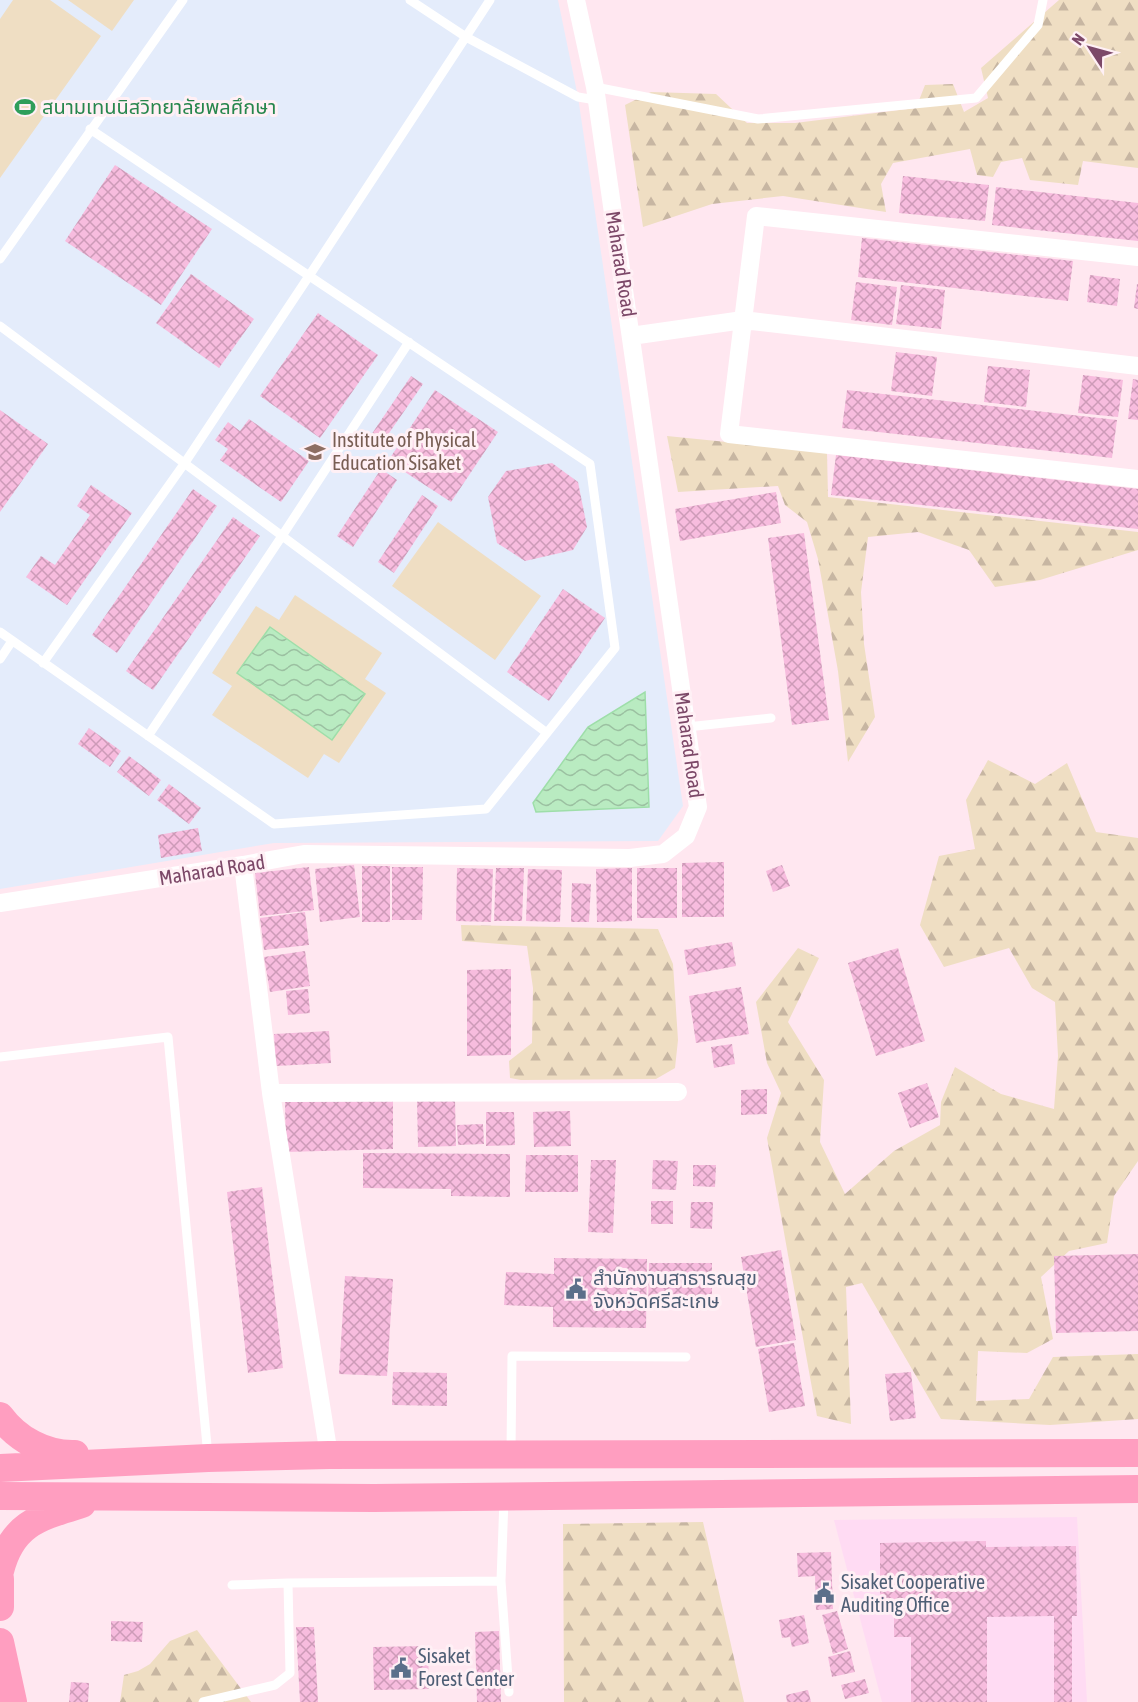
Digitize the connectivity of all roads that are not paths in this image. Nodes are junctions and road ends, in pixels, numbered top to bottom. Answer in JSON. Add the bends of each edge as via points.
{"nodes":[{"id":1,"x":183,"y":0,"type":"edge"},
{"id":2,"x":410,"y":0,"type":"edge"},
{"id":3,"x":490,"y":0,"type":"edge"},
{"id":4,"x":576,"y":0,"type":"edge"},
{"id":5,"x":1043,"y":0,"type":"edge"},
{"id":6,"x":466,"y":37,"type":"junction"},
{"id":7,"x":595,"y":93,"type":"junction"},
{"id":8,"x":90,"y":129,"type":"junction"},
{"id":9,"x":1138,"y":257,"type":"edge"},
{"id":10,"x":0,"y":259,"type":"edge"},
{"id":11,"x":309,"y":276,"type":"junction"},
{"id":12,"x":743,"y":320,"type":"junction"},
{"id":13,"x":0,"y":326,"type":"edge"},
{"id":14,"x":631,"y":336,"type":"junction"},
{"id":15,"x":409,"y":342,"type":"junction"},
{"id":16,"x":1138,"y":366,"type":"edge"},
{"id":17,"x":184,"y":464,"type":"junction"},
{"id":18,"x":1138,"y":479,"type":"edge"},
{"id":19,"x":282,"y":536,"type":"junction"},
{"id":20,"x":0,"y":632,"type":"edge"},
{"id":21,"x":12,"y":641,"type":"junction"},
{"id":22,"x":0,"y":659,"type":"edge"},
{"id":23,"x":43,"y":663,"type":"junction"},
{"id":24,"x":771,"y":718,"type":"dead end"},
{"id":25,"x":687,"y":727,"type":"junction"},
{"id":26,"x":548,"y":734,"type":"junction"},
{"id":27,"x":148,"y":736,"type":"junction"},
{"id":28,"x":243,"y":865,"type":"junction"},
{"id":29,"x":0,"y":903,"type":"edge"},
{"id":30,"x":0,"y":1057,"type":"edge"},
{"id":31,"x":678,"y":1092,"type":"dead end"},
{"id":32,"x":271,"y":1093,"type":"junction"},
{"id":33,"x":686,"y":1357,"type":"dead end"},
{"id":34,"x":0,"y":1416,"type":"edge"},
{"id":35,"x":1138,"y":1453,"type":"edge"},
{"id":36,"x":329,"y":1455,"type":"junction"},
{"id":37,"x":511,"y":1455,"type":"junction"},
{"id":38,"x":208,"y":1458,"type":"junction"},
{"id":39,"x":178,"y":1460,"type":"junction"},
{"id":40,"x":0,"y":1468,"type":"edge"},
{"id":41,"x":1138,"y":1489,"type":"edge"},
{"id":42,"x":0,"y":1496,"type":"edge"},
{"id":43,"x":110,"y":1496,"type":"junction"},
{"id":44,"x":504,"y":1497,"type":"junction"},
{"id":45,"x":0,"y":1571,"type":"edge"},
{"id":46,"x":0,"y":1579,"type":"edge"},
{"id":47,"x":501,"y":1581,"type":"junction"},
{"id":48,"x":288,"y":1583,"type":"junction"},
{"id":49,"x":232,"y":1585,"type":"dead end"},
{"id":50,"x":0,"y":1607,"type":"edge"},
{"id":51,"x":0,"y":1642,"type":"edge"},
{"id":52,"x":509,"y":1692,"type":"dead end"},
{"id":53,"x":13,"y":1702,"type":"edge"},
{"id":54,"x":203,"y":1702,"type":"edge"}],
"edges":[{"from":1,"to":8,"type":"lane"},
{"from":2,"to":6,"type":"lane"},
{"from":3,"to":6,"type":"lane"},
{"from":4,"to":7,"type":"street","name":"Maharad Road"},
{"from":5,"to":7,"type":"lane","via":[[1038,25],[976,98],[758,119]]},
{"from":6,"to":7,"type":"lane","via":[[578,97]]},
{"from":6,"to":11,"type":"lane"},
{"from":7,"to":14,"type":"street","name":"Maharad Road"},
{"from":8,"to":10,"type":"lane"},
{"from":8,"to":11,"type":"lane"},
{"from":9,"to":12,"type":"street","via":[[756,216]]},
{"from":11,"to":15,"type":"lane"},
{"from":11,"to":17,"type":"lane"},
{"from":12,"to":14,"type":"street"},
{"from":12,"to":16,"type":"street"},
{"from":12,"to":18,"type":"street","via":[[729,434]]},
{"from":13,"to":17,"type":"lane"},
{"from":14,"to":25,"type":"street","name":"Maharad Road"},
{"from":15,"to":19,"type":"lane"},
{"from":15,"to":26,"type":"lane","via":[[590,464],[615,648]]},
{"from":17,"to":19,"type":"lane"},
{"from":17,"to":23,"type":"lane"},
{"from":19,"to":26,"type":"lane"},
{"from":19,"to":27,"type":"lane"},
{"from":20,"to":21,"type":"lane"},
{"from":21,"to":22,"type":"lane"},
{"from":21,"to":23,"type":"lane"},
{"from":23,"to":27,"type":"lane"},
{"from":24,"to":25,"type":"lane"},
{"from":25,"to":28,"type":"street","name":"Maharad Road","via":[[698,807],[687,836],[663,854],[630,858],[304,854]]},
{"from":26,"to":27,"type":"lane","via":[[486,809],[274,824]]},
{"from":28,"to":29,"type":"street","name":"Maharad Road"},
{"from":28,"to":32,"type":"street"},
{"from":30,"to":38,"type":"lane","via":[[168,1037]]},
{"from":31,"to":32,"type":"street"},
{"from":32,"to":36,"type":"street"},
{"from":33,"to":37,"type":"lane","via":[[512,1356]]},
{"from":34,"to":39,"type":"main road","via":[[23,1439],[39,1447],[69,1454],[137,1451]]},
{"from":35,"to":37,"type":"main road"},
{"from":36,"to":37,"type":"main road"},
{"from":36,"to":38,"type":"main road"},
{"from":38,"to":39,"type":"main road"},
{"from":39,"to":40,"type":"main road"},
{"from":41,"to":44,"type":"main road"},
{"from":42,"to":43,"type":"main road"},
{"from":43,"to":44,"type":"main road"},
{"from":43,"to":45,"type":"main road","via":[[30,1523],[12,1541]]},
{"from":44,"to":47,"type":"lane"},
{"from":46,"to":50,"type":"main road"},
{"from":47,"to":48,"type":"lane"},
{"from":47,"to":52,"type":"lane"},
{"from":48,"to":49,"type":"lane"},
{"from":48,"to":54,"type":"lane","via":[[290,1673],[275,1685]]},
{"from":51,"to":53,"type":"main road"}]}
